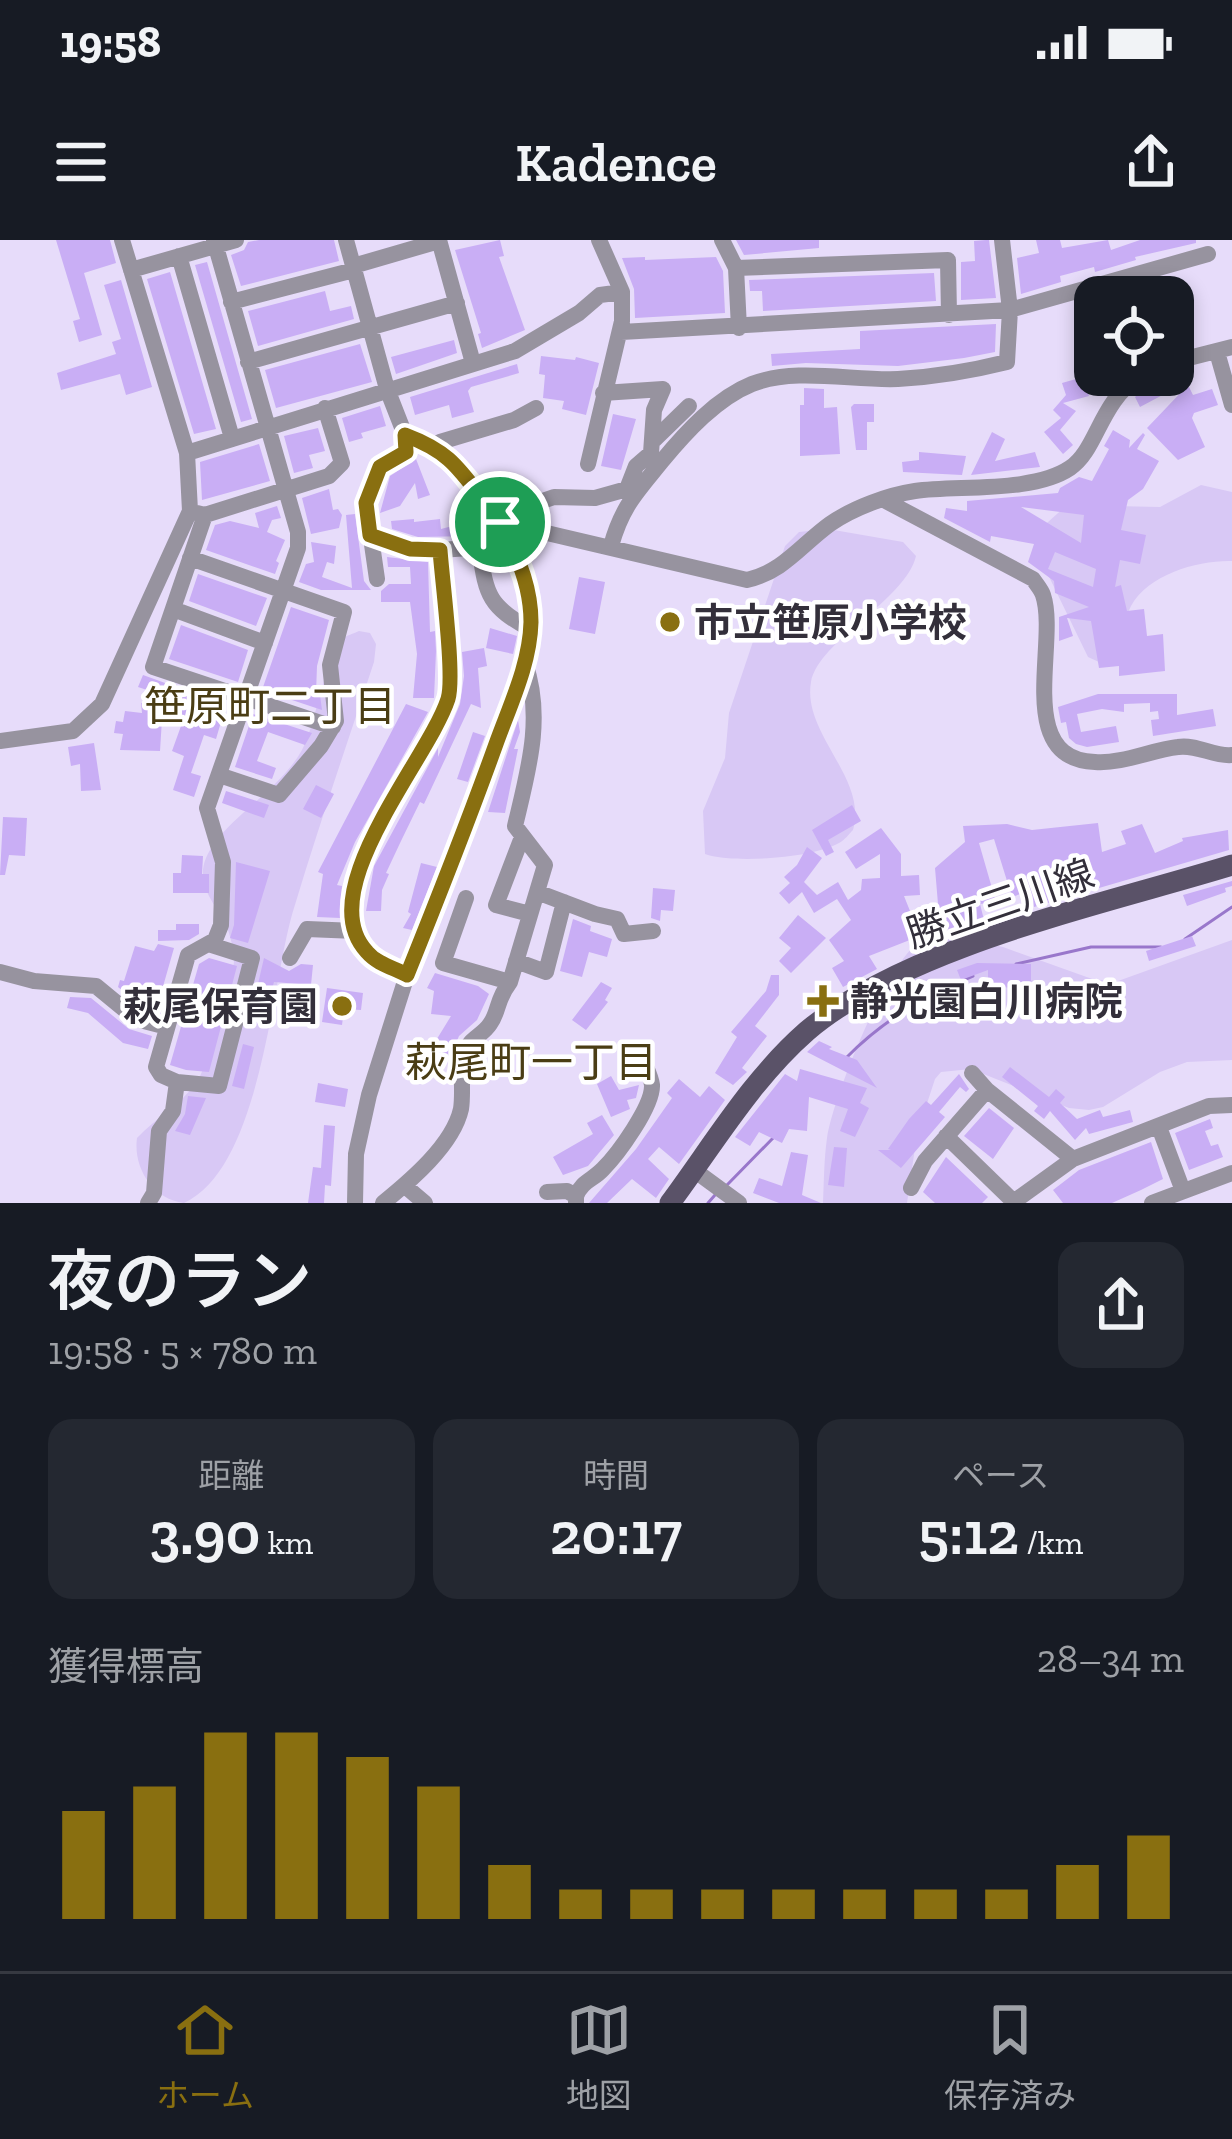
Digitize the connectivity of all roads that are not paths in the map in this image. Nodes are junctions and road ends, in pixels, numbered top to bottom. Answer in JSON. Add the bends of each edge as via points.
{"nodes":[{"id":1,"x":122,"y":240,"type":"edge"},
{"id":2,"x":236,"y":240,"type":"edge"},
{"id":3,"x":346,"y":240,"type":"edge"},
{"id":4,"x":598,"y":240,"type":"edge"},
{"id":5,"x":722,"y":240,"type":"edge"},
{"id":6,"x":1002,"y":240,"type":"edge"},
{"id":7,"x":1189,"y":240,"type":"edge"},
{"id":8,"x":439,"y":241,"type":"edge"},
{"id":9,"x":215,"y":243,"type":"edge"},
{"id":10,"x":179,"y":256,"type":"junction"},
{"id":11,"x":354,"y":268,"type":"junction"},
{"id":12,"x":736,"y":268,"type":"junction"},
{"id":13,"x":131,"y":270,"type":"junction"},
{"id":14,"x":622,"y":292,"type":"junction"},
{"id":15,"x":231,"y":302,"type":"junction"},
{"id":16,"x":457,"y":303,"type":"junction"},
{"id":17,"x":1010,"y":310,"type":"junction"},
{"id":18,"x":949,"y":315,"type":"junction"},
{"id":19,"x":370,"y":328,"type":"junction"},
{"id":20,"x":739,"y":328,"type":"junction"},
{"id":21,"x":620,"y":332,"type":"junction"},
{"id":22,"x":1225,"y":350,"type":"edge"},
{"id":23,"x":1194,"y":357,"type":"edge"},
{"id":24,"x":248,"y":362,"type":"junction"},
{"id":25,"x":473,"y":363,"type":"junction"},
{"id":26,"x":387,"y":389,"type":"junction"},
{"id":27,"x":603,"y":393,"type":"junction"},
{"id":28,"x":1116,"y":396,"type":"edge"},
{"id":29,"x":1232,"y":405,"type":"edge"},
{"id":30,"x":689,"y":406,"type":"dead end"},
{"id":31,"x":326,"y":408,"type":"junction"},
{"id":32,"x":536,"y":408,"type":"dead end"},
{"id":33,"x":266,"y":427,"type":"junction"},
{"id":34,"x":405,"y":435,"type":"junction"},
{"id":35,"x":232,"y":438,"type":"junction"},
{"id":36,"x":654,"y":440,"type":"junction"},
{"id":37,"x":436,"y":447,"type":"junction"},
{"id":38,"x":187,"y":453,"type":"junction"},
{"id":39,"x":588,"y":464,"type":"dead end"},
{"id":40,"x":286,"y":489,"type":"junction"},
{"id":41,"x":884,"y":500,"type":"junction"},
{"id":42,"x":197,"y":513,"type":"junction"},
{"id":43,"x":498,"y":519,"type":"junction"},
{"id":44,"x":370,"y":535,"type":"junction"},
{"id":45,"x":610,"y":546,"type":"junction"},
{"id":46,"x":440,"y":550,"type":"junction"},
{"id":47,"x":190,"y":558,"type":"junction"},
{"id":48,"x":376,"y":579,"type":"dead end"},
{"id":49,"x":283,"y":590,"type":"junction"},
{"id":50,"x":172,"y":609,"type":"junction"},
{"id":51,"x":530,"y":628,"type":"junction"},
{"id":52,"x":265,"y":643,"type":"junction"},
{"id":53,"x":525,"y":663,"type":"junction"},
{"id":54,"x":245,"y":698,"type":"junction"},
{"id":55,"x":333,"y":727,"type":"junction"},
{"id":56,"x":0,"y":741,"type":"edge"},
{"id":57,"x":1232,"y":755,"type":"edge"},
{"id":58,"x":219,"y":775,"type":"junction"},
{"id":59,"x":522,"y":837,"type":"junction"},
{"id":60,"x":1232,"y":865,"type":"edge"},
{"id":61,"x":537,"y":892,"type":"junction"},
{"id":62,"x":466,"y":898,"type":"dead end"},
{"id":63,"x":564,"y":902,"type":"junction"},
{"id":64,"x":530,"y":914,"type":"junction"},
{"id":65,"x":356,"y":931,"type":"junction"},
{"id":66,"x":652,"y":931,"type":"dead end"},
{"id":67,"x":208,"y":944,"type":"junction"},
{"id":68,"x":290,"y":958,"type":"dead end"},
{"id":69,"x":516,"y":961,"type":"junction"},
{"id":70,"x":0,"y":972,"type":"edge"},
{"id":71,"x":407,"y":975,"type":"junction"},
{"id":72,"x":510,"y":982,"type":"junction"},
{"id":73,"x":166,"y":1027,"type":"junction"},
{"id":74,"x":642,"y":1057,"type":"dead end"},
{"id":75,"x":972,"y":1072,"type":"dead end"},
{"id":76,"x":177,"y":1082,"type":"junction"},
{"id":77,"x":987,"y":1090,"type":"junction"},
{"id":78,"x":1232,"y":1105,"type":"edge"},
{"id":79,"x":1159,"y":1127,"type":"junction"},
{"id":80,"x":946,"y":1136,"type":"junction"},
{"id":81,"x":1073,"y":1159,"type":"junction"},
{"id":82,"x":694,"y":1170,"type":"junction"},
{"id":83,"x":1232,"y":1173,"type":"edge"},
{"id":84,"x":405,"y":1186,"type":"junction"},
{"id":85,"x":911,"y":1188,"type":"dead end"},
{"id":86,"x":1183,"y":1191,"type":"junction"},
{"id":87,"x":547,"y":1192,"type":"dead end"},
{"id":88,"x":576,"y":1199,"type":"edge"},
{"id":89,"x":1014,"y":1202,"type":"edge"},
{"id":90,"x":148,"y":1203,"type":"edge"},
{"id":91,"x":355,"y":1203,"type":"edge"},
{"id":92,"x":383,"y":1203,"type":"edge"},
{"id":93,"x":425,"y":1203,"type":"edge"},
{"id":94,"x":670,"y":1203,"type":"edge"},
{"id":95,"x":739,"y":1203,"type":"edge"},
{"id":96,"x":1152,"y":1203,"type":"edge"}],
"edges":[{"from":1,"to":13,"type":"street"},
{"from":2,"to":9,"type":"street"},
{"from":3,"to":11,"type":"street"},
{"from":4,"to":14,"type":"street"},
{"from":5,"to":12,"type":"street"},
{"from":6,"to":17,"type":"street"},
{"from":7,"to":17,"type":"street","via":[[1202,256]]},
{"from":8,"to":11,"type":"street"},
{"from":8,"to":16,"type":"street"},
{"from":9,"to":10,"type":"street"},
{"from":9,"to":15,"type":"street"},
{"from":10,"to":13,"type":"street"},
{"from":10,"to":35,"type":"street"},
{"from":11,"to":15,"type":"street"},
{"from":11,"to":19,"type":"street"},
{"from":12,"to":18,"type":"street","via":[[948,260]]},
{"from":12,"to":20,"type":"street"},
{"from":13,"to":38,"type":"street"},
{"from":14,"to":21,"type":"street"},
{"from":14,"to":25,"type":"street","via":[[600,295],[515,351]]},
{"from":15,"to":24,"type":"street"},
{"from":16,"to":19,"type":"street"},
{"from":16,"to":25,"type":"street"},
{"from":17,"to":18,"type":"street"},
{"from":17,"to":45,"type":"street","via":[[1007,362],[899,379],[772,378],[738,392],[695,425],[645,482],[620,513]]},
{"from":18,"to":20,"type":"street"},
{"from":19,"to":24,"type":"street"},
{"from":19,"to":26,"type":"street"},
{"from":20,"to":21,"type":"street"},
{"from":21,"to":27,"type":"street"},
{"from":22,"to":23,"type":"street"},
{"from":22,"to":29,"type":"street"},
{"from":24,"to":33,"type":"street"},
{"from":25,"to":26,"type":"street"},
{"from":26,"to":31,"type":"street"},
{"from":26,"to":34,"type":"street"},
{"from":27,"to":36,"type":"street","via":[[662,389]]},
{"from":27,"to":39,"type":"street"},
{"from":28,"to":41,"type":"street","via":[[1069,469]]},
{"from":30,"to":36,"type":"street"},
{"from":31,"to":33,"type":"street"},
{"from":31,"to":40,"type":"street","via":[[342,463],[329,476]]},
{"from":32,"to":37,"type":"street"},
{"from":33,"to":35,"type":"street"},
{"from":33,"to":40,"type":"street"},
{"from":34,"to":37,"type":"street"},
{"from":34,"to":44,"type":"street","via":[[406,452],[380,467],[366,503]]},
{"from":35,"to":38,"type":"street"},
{"from":36,"to":43,"type":"street","via":[[627,489],[554,496]]},
{"from":37,"to":43,"type":"street"},
{"from":38,"to":42,"type":"street"},
{"from":40,"to":42,"type":"street"},
{"from":40,"to":49,"type":"street","via":[[298,548]]},
{"from":41,"to":45,"type":"street","via":[[833,522],[790,561],[747,580]]},
{"from":41,"to":57,"type":"street","via":[[1033,579],[1044,596],[1049,730],[1062,751],[1097,763],[1189,746]]},
{"from":42,"to":47,"type":"street"},
{"from":42,"to":56,"type":"street","via":[[102,704],[73,731]]},
{"from":43,"to":45,"type":"street"},
{"from":43,"to":51,"type":"street","via":[[526,586]]},
{"from":44,"to":46,"type":"street"},
{"from":44,"to":48,"type":"street"},
{"from":46,"to":51,"type":"street","via":[[480,552],[485,590],[502,614]]},
{"from":46,"to":65,"type":"street","via":[[447,700],[360,863]]},
{"from":47,"to":49,"type":"street"},
{"from":47,"to":50,"type":"street"},
{"from":49,"to":52,"type":"street"},
{"from":49,"to":55,"type":"street","via":[[344,612],[331,664]]},
{"from":50,"to":52,"type":"street"},
{"from":50,"to":54,"type":"street","via":[[153,667]]},
{"from":51,"to":53,"type":"street"},
{"from":52,"to":54,"type":"street"},
{"from":53,"to":59,"type":"street","via":[[534,748],[515,826]]},
{"from":53,"to":71,"type":"street"},
{"from":54,"to":55,"type":"street"},
{"from":54,"to":58,"type":"street"},
{"from":55,"to":58,"type":"street","via":[[279,794]]},
{"from":58,"to":67,"type":"street","via":[[207,808],[223,862],[221,925]]},
{"from":59,"to":61,"type":"street","via":[[545,865]]},
{"from":59,"to":64,"type":"street","via":[[496,905]]},
{"from":60,"to":82,"type":"main road","name":"勝立三川線","via":[[1006,933],[842,1006],[773,1065]]},
{"from":61,"to":63,"type":"street"},
{"from":61,"to":64,"type":"street"},
{"from":62,"to":72,"type":"street","via":[[443,963]]},
{"from":63,"to":66,"type":"street","via":[[617,919],[624,934]]},
{"from":63,"to":69,"type":"street","via":[[546,972]]},
{"from":64,"to":69,"type":"street"},
{"from":65,"to":68,"type":"street","via":[[307,928]]},
{"from":65,"to":71,"type":"street","via":[[364,950]]},
{"from":67,"to":73,"type":"street","via":[[188,956]]},
{"from":67,"to":76,"type":"street","via":[[252,958],[219,1086]]},
{"from":69,"to":72,"type":"street"},
{"from":70,"to":73,"type":"street","via":[[95,986],[136,1019]]},
{"from":71,"to":91,"type":"street","via":[[361,1126]]},
{"from":72,"to":84,"type":"street","via":[[491,1024],[464,1054],[454,1125]]},
{"from":73,"to":76,"type":"street","via":[[156,1067]]},
{"from":74,"to":88,"type":"street","via":[[648,1102]]},
{"from":75,"to":77,"type":"street"},
{"from":76,"to":90,"type":"street","via":[[173,1111],[159,1131]]},
{"from":77,"to":80,"type":"street"},
{"from":77,"to":81,"type":"street"},
{"from":78,"to":79,"type":"street"},
{"from":79,"to":81,"type":"street"},
{"from":79,"to":86,"type":"street"},
{"from":80,"to":85,"type":"street"},
{"from":80,"to":89,"type":"street"},
{"from":81,"to":89,"type":"street"},
{"from":82,"to":94,"type":"main road","name":"勝立三川線"},
{"from":82,"to":95,"type":"street"},
{"from":83,"to":86,"type":"street"},
{"from":84,"to":92,"type":"street"},
{"from":84,"to":93,"type":"street"},
{"from":86,"to":96,"type":"street"},
{"from":87,"to":88,"type":"street"}]}
